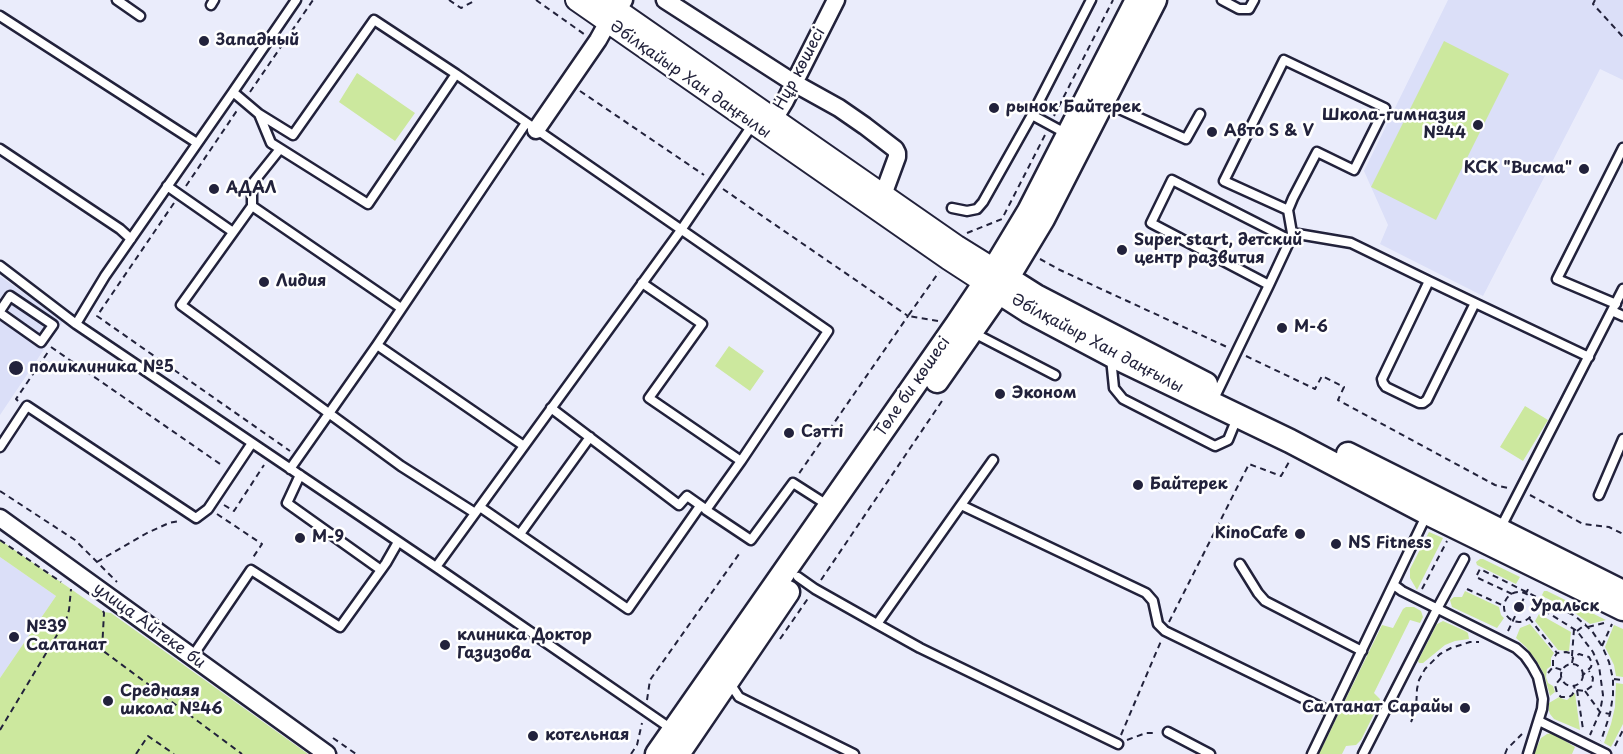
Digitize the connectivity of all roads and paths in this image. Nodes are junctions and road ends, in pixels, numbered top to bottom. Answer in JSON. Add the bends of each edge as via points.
{"nodes":[{"id":1,"x":117,"y":0,"type":"edge"},
{"id":2,"x":296,"y":0,"type":"edge"},
{"id":3,"x":313,"y":0,"type":"edge"},
{"id":4,"x":449,"y":0,"type":"edge"},
{"id":5,"x":476,"y":0,"type":"edge"},
{"id":6,"x":536,"y":0,"type":"edge"},
{"id":7,"x":576,"y":0,"type":"edge"},
{"id":8,"x":664,"y":0,"type":"edge"},
{"id":9,"x":836,"y":0,"type":"edge"},
{"id":10,"x":1091,"y":0,"type":"edge"},
{"id":11,"x":1113,"y":0,"type":"edge"},
{"id":12,"x":1137,"y":0,"type":"edge"},
{"id":13,"x":1155,"y":0,"type":"edge"},
{"id":14,"x":1222,"y":0,"type":"edge"},
{"id":15,"x":1254,"y":0,"type":"edge"},
{"id":16,"x":1594,"y":0,"type":"edge"},
{"id":17,"x":613,"y":8,"type":"edge"},
{"id":18,"x":0,"y":16,"type":"edge"},
{"id":19,"x":140,"y":16,"type":"dead end"},
{"id":20,"x":1623,"y":37,"type":"edge"},
{"id":21,"x":594,"y":40,"type":"junction"},
{"id":22,"x":456,"y":74,"type":"junction"},
{"id":23,"x":569,"y":83,"type":"junction"},
{"id":24,"x":794,"y":83,"type":"junction"},
{"id":25,"x":233,"y":92,"type":"junction"},
{"id":26,"x":244,"y":100,"type":"junction"},
{"id":27,"x":1103,"y":102,"type":"junction"},
{"id":28,"x":259,"y":114,"type":"junction"},
{"id":29,"x":1200,"y":114,"type":"dead end"},
{"id":30,"x":1032,"y":115,"type":"junction"},
{"id":31,"x":774,"y":119,"type":"junction"},
{"id":32,"x":753,"y":123,"type":"junction"},
{"id":33,"x":531,"y":127,"type":"junction"},
{"id":34,"x":1059,"y":130,"type":"junction"},
{"id":35,"x":197,"y":143,"type":"junction"},
{"id":36,"x":1623,"y":148,"type":"edge"},
{"id":37,"x":0,"y":149,"type":"edge"},
{"id":38,"x":280,"y":149,"type":"junction"},
{"id":39,"x":714,"y":182,"type":"junction"},
{"id":40,"x":167,"y":186,"type":"junction"},
{"id":41,"x":180,"y":195,"type":"junction"},
{"id":42,"x":883,"y":195,"type":"junction"},
{"id":43,"x":252,"y":206,"type":"junction"},
{"id":44,"x":952,"y":208,"type":"dead end"},
{"id":45,"x":1288,"y":210,"type":"junction"},
{"id":46,"x":681,"y":230,"type":"junction"},
{"id":47,"x":233,"y":232,"type":"junction"},
{"id":48,"x":1291,"y":237,"type":"junction"},
{"id":49,"x":131,"y":238,"type":"junction"},
{"id":50,"x":1024,"y":250,"type":"junction"},
{"id":51,"x":952,"y":253,"type":"junction"},
{"id":52,"x":0,"y":266,"type":"edge"},
{"id":53,"x":996,"y":280,"type":"junction"},
{"id":54,"x":1429,"y":281,"type":"junction"},
{"id":55,"x":642,"y":283,"type":"junction"},
{"id":56,"x":1269,"y":285,"type":"junction"},
{"id":57,"x":1623,"y":289,"type":"edge"},
{"id":58,"x":1475,"y":303,"type":"junction"},
{"id":59,"x":1614,"y":307,"type":"junction"},
{"id":60,"x":401,"y":308,"type":"junction"},
{"id":61,"x":0,"y":312,"type":"edge"},
{"id":62,"x":908,"y":316,"type":"junction"},
{"id":63,"x":1623,"y":316,"type":"edge"},
{"id":64,"x":76,"y":324,"type":"junction"},
{"id":65,"x":971,"y":332,"type":"junction"},
{"id":66,"x":377,"y":345,"type":"junction"},
{"id":67,"x":1237,"y":351,"type":"junction"},
{"id":68,"x":1111,"y":355,"type":"junction"},
{"id":69,"x":1589,"y":357,"type":"junction"},
{"id":70,"x":1055,"y":375,"type":"dead end"},
{"id":71,"x":946,"y":396,"type":"dead end"},
{"id":72,"x":1215,"y":397,"type":"junction"},
{"id":73,"x":27,"y":406,"type":"junction"},
{"id":74,"x":552,"y":408,"type":"junction"},
{"id":75,"x":328,"y":413,"type":"junction"},
{"id":76,"x":1238,"y":416,"type":"junction"},
{"id":77,"x":590,"y":437,"type":"junction"},
{"id":78,"x":1623,"y":439,"type":"edge"},
{"id":79,"x":252,"y":443,"type":"junction"},
{"id":80,"x":1298,"y":445,"type":"junction"},
{"id":81,"x":524,"y":446,"type":"junction"},
{"id":82,"x":0,"y":447,"type":"edge"},
{"id":83,"x":271,"y":456,"type":"junction"},
{"id":84,"x":297,"y":457,"type":"junction"},
{"id":85,"x":993,"y":460,"type":"dead end"},
{"id":86,"x":741,"y":461,"type":"junction"},
{"id":87,"x":290,"y":469,"type":"junction"},
{"id":88,"x":233,"y":472,"type":"junction"},
{"id":89,"x":300,"y":475,"type":"junction"},
{"id":90,"x":793,"y":483,"type":"junction"},
{"id":91,"x":1521,"y":490,"type":"junction"},
{"id":92,"x":0,"y":491,"type":"edge"},
{"id":93,"x":1599,"y":495,"type":"dead end"},
{"id":94,"x":215,"y":499,"type":"junction"},
{"id":95,"x":961,"y":505,"type":"junction"},
{"id":96,"x":1431,"y":505,"type":"junction"},
{"id":97,"x":830,"y":506,"type":"junction"},
{"id":98,"x":703,"y":508,"type":"junction"},
{"id":99,"x":208,"y":509,"type":"junction"},
{"id":100,"x":477,"y":510,"type":"junction"},
{"id":101,"x":0,"y":518,"type":"edge"},
{"id":102,"x":196,"y":518,"type":"junction"},
{"id":103,"x":520,"y":534,"type":"junction"},
{"id":104,"x":1623,"y":534,"type":"edge"},
{"id":105,"x":1448,"y":538,"type":"dead end"},
{"id":106,"x":1496,"y":538,"type":"junction"},
{"id":107,"x":0,"y":540,"type":"edge"},
{"id":108,"x":398,"y":542,"type":"junction"},
{"id":109,"x":739,"y":554,"type":"dead end"},
{"id":110,"x":1464,"y":559,"type":"dead end"},
{"id":111,"x":97,"y":562,"type":"junction"},
{"id":112,"x":1240,"y":564,"type":"dead end"},
{"id":113,"x":436,"y":567,"type":"junction"},
{"id":114,"x":251,"y":570,"type":"junction"},
{"id":115,"x":381,"y":570,"type":"junction"},
{"id":116,"x":1533,"y":580,"type":"dead end"},
{"id":117,"x":62,"y":583,"type":"dead end"},
{"id":118,"x":118,"y":583,"type":"dead end"},
{"id":119,"x":806,"y":583,"type":"junction"},
{"id":120,"x":1394,"y":585,"type":"junction"},
{"id":121,"x":1467,"y":589,"type":"dead end"},
{"id":122,"x":1623,"y":592,"type":"edge"},
{"id":123,"x":1420,"y":593,"type":"dead end"},
{"id":124,"x":1526,"y":593,"type":"junction"},
{"id":125,"x":1512,"y":594,"type":"junction"},
{"id":126,"x":79,"y":595,"type":"dead end"},
{"id":127,"x":1521,"y":604,"type":"dead end"},
{"id":128,"x":1504,"y":606,"type":"junction"},
{"id":129,"x":96,"y":607,"type":"dead end"},
{"id":130,"x":1534,"y":607,"type":"junction"},
{"id":131,"x":1437,"y":609,"type":"junction"},
{"id":132,"x":1623,"y":609,"type":"edge"},
{"id":133,"x":1517,"y":612,"type":"dead end"},
{"id":134,"x":1529,"y":618,"type":"junction"},
{"id":135,"x":1513,"y":621,"type":"junction"},
{"id":136,"x":877,"y":624,"type":"junction"},
{"id":137,"x":1587,"y":625,"type":"junction"},
{"id":138,"x":1576,"y":630,"type":"junction"},
{"id":139,"x":1165,"y":631,"type":"junction"},
{"id":140,"x":1484,"y":642,"type":"dead end"},
{"id":141,"x":777,"y":643,"type":"dead end"},
{"id":142,"x":1602,"y":646,"type":"junction"},
{"id":143,"x":1362,"y":651,"type":"junction"},
{"id":144,"x":1557,"y":653,"type":"junction"},
{"id":145,"x":192,"y":657,"type":"junction"},
{"id":146,"x":1572,"y":657,"type":"junction"},
{"id":147,"x":1571,"y":664,"type":"junction"},
{"id":148,"x":1553,"y":667,"type":"junction"},
{"id":149,"x":1562,"y":670,"type":"junction"},
{"id":150,"x":1589,"y":671,"type":"junction"},
{"id":151,"x":1547,"y":676,"type":"dead end"},
{"id":152,"x":1582,"y":676,"type":"junction"},
{"id":153,"x":1561,"y":678,"type":"junction"},
{"id":154,"x":1613,"y":679,"type":"junction"},
{"id":155,"x":1623,"y":680,"type":"edge"},
{"id":156,"x":728,"y":681,"type":"junction"},
{"id":157,"x":1575,"y":688,"type":"junction"},
{"id":158,"x":1585,"y":691,"type":"junction"},
{"id":159,"x":645,"y":710,"type":"junction"},
{"id":160,"x":1331,"y":712,"type":"junction"},
{"id":161,"x":1599,"y":712,"type":"junction"},
{"id":162,"x":1610,"y":714,"type":"junction"},
{"id":163,"x":1539,"y":721,"type":"junction"},
{"id":164,"x":1411,"y":722,"type":"dead end"},
{"id":165,"x":0,"y":730,"type":"edge"},
{"id":166,"x":673,"y":730,"type":"junction"},
{"id":167,"x":1525,"y":730,"type":"dead end"},
{"id":168,"x":1623,"y":730,"type":"edge"},
{"id":169,"x":1168,"y":732,"type":"joint"},
{"id":170,"x":326,"y":734,"type":"dead end"},
{"id":171,"x":1585,"y":743,"type":"junction"},
{"id":172,"x":1118,"y":744,"type":"junction"},
{"id":173,"x":1598,"y":751,"type":"edge"},
{"id":174,"x":136,"y":754,"type":"edge"},
{"id":175,"x":174,"y":754,"type":"edge"},
{"id":176,"x":242,"y":754,"type":"edge"},
{"id":177,"x":327,"y":754,"type":"edge"},
{"id":178,"x":356,"y":754,"type":"edge"},
{"id":179,"x":631,"y":754,"type":"edge"},
{"id":180,"x":657,"y":754,"type":"edge"},
{"id":181,"x":678,"y":754,"type":"edge"},
{"id":182,"x":854,"y":754,"type":"edge"},
{"id":183,"x":1209,"y":754,"type":"edge"},
{"id":184,"x":1312,"y":754,"type":"edge"},
{"id":185,"x":1364,"y":754,"type":"edge"},
{"id":186,"x":1505,"y":754,"type":"edge"},
{"id":187,"x":1528,"y":754,"type":"edge"},
{"id":188,"x":1611,"y":754,"type":"edge"}],
"edges":[{"from":1,"to":19,"type":"lane"},
{"from":2,"to":25,"type":"lane"},
{"from":3,"to":26,"type":"path"},
{"from":4,"to":5,"type":"path","via":[[461,8]]},
{"from":6,"to":21,"type":"path"},
{"from":7,"to":17,"type":"street","name":"Әбілқайыр Хан даңғылы"},
{"from":8,"to":24,"type":"street"},
{"from":9,"to":24,"type":"street","name":"Нұр көшесі"},
{"from":10,"to":30,"type":"lane"},
{"from":11,"to":34,"type":"path"},
{"from":12,"to":34,"type":"main road","name":"Төле би көшесі"},
{"from":13,"to":27,"type":"main road","name":"Төле би көшесі"},
{"from":14,"to":15,"type":"lane","via":[[1239,9],[1249,9]]},
{"from":16,"to":20,"type":"path","via":[[1593,4]]},
{"from":17,"to":21,"type":"street"},
{"from":17,"to":31,"type":"street","name":"Әбілқайыр Хан даңғылы"},
{"from":17,"to":32,"type":"street","name":"Әбілқайыр Хан даңғылы"},
{"from":18,"to":35,"type":"lane"},
{"from":21,"to":23,"type":"street"},
{"from":22,"to":28,"type":"lane","via":[[374,20],[293,135]]},
{"from":22,"to":33,"type":"lane"},
{"from":22,"to":38,"type":"lane","via":[[368,204]]},
{"from":23,"to":33,"type":"street"},
{"from":23,"to":39,"type":"path"},
{"from":24,"to":31,"type":"street","name":"Нұр көшесі"},
{"from":24,"to":42,"type":"street","via":[[866,126],[895,149],[897,157]]},
{"from":25,"to":26,"type":"lane"},
{"from":25,"to":35,"type":"lane"},
{"from":26,"to":28,"type":"lane"},
{"from":26,"to":41,"type":"path"},
{"from":27,"to":29,"type":"lane","via":[[1186,140]]},
{"from":27,"to":50,"type":"main road","name":"Төле би көшесі"},
{"from":28,"to":38,"type":"lane","via":[[271,143]]},
{"from":30,"to":34,"type":"lane"},
{"from":30,"to":44,"type":"lane","via":[[983,202],[967,211]]},
{"from":31,"to":32,"type":"street","name":"Нұр көшесі"},
{"from":31,"to":42,"type":"street","name":"Әбілқайыр Хан даңғылы"},
{"from":32,"to":39,"type":"lane"},
{"from":32,"to":51,"type":"street","name":"Әбілқайыр Хан даңғылы"},
{"from":33,"to":46,"type":"lane"},
{"from":33,"to":60,"type":"lane"},
{"from":34,"to":51,"type":"path","via":[[1002,219],[966,234]]},
{"from":34,"to":53,"type":"main road","name":"Төле би көшесі","via":[[1029,211]]},
{"from":35,"to":40,"type":"lane"},
{"from":36,"to":59,"type":"lane","via":[[1557,279]]},
{"from":37,"to":49,"type":"lane"},
{"from":38,"to":43,"type":"lane","via":[[252,184]]},
{"from":39,"to":46,"type":"lane"},
{"from":39,"to":62,"type":"path"},
{"from":40,"to":41,"type":"lane"},
{"from":40,"to":49,"type":"lane"},
{"from":41,"to":47,"type":"lane"},
{"from":41,"to":84,"type":"path","via":[[97,316]]},
{"from":42,"to":51,"type":"street","name":"Әбілқайыр Хан даңғылы"},
{"from":43,"to":47,"type":"lane"},
{"from":43,"to":60,"type":"lane"},
{"from":45,"to":45,"type":"lane","via":[[1317,152],[1354,170],[1385,108],[1284,60],[1224,181]]},
{"from":45,"to":48,"type":"lane"},
{"from":46,"to":55,"type":"lane"},
{"from":46,"to":86,"type":"lane","via":[[828,331]]},
{"from":47,"to":75,"type":"lane","via":[[181,305]]},
{"from":48,"to":54,"type":"lane","via":[[1351,243]]},
{"from":48,"to":56,"type":"lane"},
{"from":48,"to":56,"type":"lane","via":[[1172,180],[1150,223]]},
{"from":49,"to":64,"type":"lane"},
{"from":50,"to":53,"type":"main road","name":"Төле би көшесі"},
{"from":50,"to":67,"type":"path"},
{"from":51,"to":53,"type":"street","name":"Әбілқайыр Хан даңғылы"},
{"from":51,"to":62,"type":"path"},
{"from":52,"to":64,"type":"lane"},
{"from":53,"to":65,"type":"main road","name":"Төле би көшесі"},
{"from":53,"to":68,"type":"main road","name":"Әбілқайыр Хан даңғылы","via":[[1028,311]]},
{"from":53,"to":72,"type":"main road","name":"Әбілқайыр Хан даңғылы","via":[[1036,296]]},
{"from":53,"to":97,"type":"main road","name":"Төле би көшесі"},
{"from":54,"to":58,"type":"lane"},
{"from":54,"to":58,"type":"lane","via":[[1382,380],[1386,387],[1419,403],[1427,400]]},
{"from":55,"to":74,"type":"lane"},
{"from":55,"to":86,"type":"lane","via":[[702,324],[649,398]]},
{"from":56,"to":67,"type":"lane"},
{"from":57,"to":59,"type":"lane"},
{"from":58,"to":69,"type":"lane"},
{"from":59,"to":63,"type":"lane"},
{"from":59,"to":69,"type":"lane"},
{"from":60,"to":66,"type":"lane"},
{"from":61,"to":61,"type":"lane","via":[[41,342],[53,325],[10,296]]},
{"from":62,"to":90,"type":"path"},
{"from":64,"to":79,"type":"lane"},
{"from":65,"to":70,"type":"lane"},
{"from":65,"to":119,"type":"main road","name":"Төле би көшесі"},
{"from":66,"to":75,"type":"lane"},
{"from":66,"to":81,"type":"lane"},
{"from":67,"to":72,"type":"lane"},
{"from":67,"to":91,"type":"path","via":[[1315,388],[1322,376],[1344,387],[1338,400],[1495,485]]},
{"from":68,"to":72,"type":"main road","name":"Әбілқайыр Хан даңғылы"},
{"from":68,"to":76,"type":"lane","via":[[1114,388],[1124,399],[1215,446],[1228,440]]},
{"from":69,"to":91,"type":"lane"},
{"from":71,"to":119,"type":"path"},
{"from":72,"to":76,"type":"main road","name":"Әбілқайыр Хан даңғылы"},
{"from":72,"to":96,"type":"main road","name":"Әбілқайыр Хан даңғылы"},
{"from":73,"to":82,"type":"lane"},
{"from":73,"to":88,"type":"path","via":[[16,399],[51,347]]},
{"from":73,"to":102,"type":"lane"},
{"from":74,"to":77,"type":"lane"},
{"from":74,"to":81,"type":"lane"},
{"from":75,"to":84,"type":"lane"},
{"from":75,"to":100,"type":"lane","via":[[401,466]]},
{"from":76,"to":80,"type":"main road","name":"Әбілқайыр Хан даңғылы"},
{"from":77,"to":98,"type":"lane","via":[[679,505],[687,496]]},
{"from":77,"to":103,"type":"lane"},
{"from":78,"to":93,"type":"lane"},
{"from":79,"to":83,"type":"lane"},
{"from":79,"to":88,"type":"lane"},
{"from":80,"to":96,"type":"main road","name":"Әбілқайыр Хан даңғылы"},
{"from":80,"to":139,"type":"path","via":[[1281,476],[1249,464]]},
{"from":81,"to":100,"type":"lane"},
{"from":83,"to":87,"type":"lane"},
{"from":83,"to":94,"type":"path","via":[[234,511]]},
{"from":84,"to":87,"type":"lane"},
{"from":85,"to":95,"type":"lane"},
{"from":86,"to":98,"type":"lane"},
{"from":87,"to":89,"type":"lane"},
{"from":88,"to":94,"type":"lane"},
{"from":89,"to":108,"type":"lane"},
{"from":89,"to":115,"type":"lane","via":[[287,503]]},
{"from":90,"to":97,"type":"lane"},
{"from":90,"to":98,"type":"lane","via":[[751,540]]},
{"from":91,"to":104,"type":"path","via":[[1583,524],[1609,527]]},
{"from":91,"to":106,"type":"lane"},
{"from":92,"to":111,"type":"path","via":[[75,540]]},
{"from":94,"to":99,"type":"lane"},
{"from":95,"to":136,"type":"lane"},
{"from":95,"to":139,"type":"lane","via":[[1146,593],[1153,601],[1158,624]]},
{"from":96,"to":106,"type":"main road","name":"Әбілқайыр Хан даңғылы"},
{"from":96,"to":120,"type":"lane"},
{"from":97,"to":166,"type":"main road","name":"Төле би көшесі"},
{"from":98,"to":103,"type":"lane","via":[[628,609]]},
{"from":99,"to":102,"type":"lane"},
{"from":99,"to":114,"type":"path","via":[[262,544],[247,567]]},
{"from":100,"to":103,"type":"lane"},
{"from":100,"to":113,"type":"lane"},
{"from":101,"to":145,"type":"street","name":"улица Айтеке би"},
{"from":102,"to":111,"type":"path","via":[[162,526]]},
{"from":105,"to":123,"type":"path"},
{"from":106,"to":122,"type":"main road","name":"Әбілқайыр Хан даңғылы"},
{"from":106,"to":132,"type":"main road","name":"Әбілқайыр Хан даңғылы"},
{"from":107,"to":117,"type":"path"},
{"from":108,"to":113,"type":"lane"},
{"from":108,"to":115,"type":"lane"},
{"from":109,"to":159,"type":"path","via":[[650,680]]},
{"from":110,"to":131,"type":"lane"},
{"from":111,"to":118,"type":"path"},
{"from":112,"to":143,"type":"lane","via":[[1265,601]]},
{"from":113,"to":159,"type":"lane"},
{"from":114,"to":115,"type":"lane","via":[[340,627]]},
{"from":114,"to":145,"type":"lane"},
{"from":116,"to":124,"type":"path"},
{"from":119,"to":136,"type":"lane"},
{"from":119,"to":141,"type":"path"},
{"from":119,"to":156,"type":"main road","name":"Төле би көшесі"},
{"from":120,"to":131,"type":"lane"},
{"from":120,"to":143,"type":"lane"},
{"from":121,"to":128,"type":"path"},
{"from":124,"to":125,"type":"path"},
{"from":124,"to":125,"type":"path","via":[[1480,569],[1476,576]]},
{"from":124,"to":127,"type":"path"},
{"from":124,"to":130,"type":"path"},
{"from":124,"to":137,"type":"path"},
{"from":125,"to":128,"type":"path"},
{"from":126,"to":165,"type":"path","via":[[70,589],[66,620]]},
{"from":128,"to":135,"type":"path"},
{"from":129,"to":176,"type":"path","via":[[104,613],[102,650]]},
{"from":130,"to":134,"type":"path"},
{"from":130,"to":138,"type":"path"},
{"from":131,"to":163,"type":"lane","via":[[1525,656],[1542,688]]},
{"from":131,"to":185,"type":"lane"},
{"from":133,"to":135,"type":"path"},
{"from":134,"to":135,"type":"path"},
{"from":134,"to":144,"type":"path"},
{"from":136,"to":172,"type":"lane"},
{"from":137,"to":138,"type":"path"},
{"from":137,"to":142,"type":"path"},
{"from":137,"to":142,"type":"path","via":[[1613,620]]},
{"from":138,"to":146,"type":"path"},
{"from":138,"to":161,"type":"path","via":[[1599,666],[1603,695]]},
{"from":139,"to":160,"type":"lane"},
{"from":139,"to":172,"type":"path"},
{"from":140,"to":164,"type":"path","via":[[1451,648],[1425,669]]},
{"from":142,"to":154,"type":"path"},
{"from":143,"to":160,"type":"lane"},
{"from":144,"to":146,"type":"path","via":[[1566,652]]},
{"from":144,"to":148,"type":"path"},
{"from":145,"to":177,"type":"street","name":"улица Айтеке би"},
{"from":146,"to":147,"type":"path"},
{"from":146,"to":150,"type":"path","via":[[1589,657]]},
{"from":147,"to":149,"type":"path"},
{"from":147,"to":152,"type":"path","via":[[1580,668]]},
{"from":148,"to":149,"type":"path"},
{"from":148,"to":151,"type":"path"},
{"from":149,"to":153,"type":"path"},
{"from":150,"to":152,"type":"path"},
{"from":150,"to":158,"type":"path","via":[[1593,682]]},
{"from":152,"to":157,"type":"path"},
{"from":153,"to":157,"type":"path","via":[[1564,684]]},
{"from":153,"to":157,"type":"path","via":[[1553,685],[1557,693],[1565,698]]},
{"from":154,"to":155,"type":"path"},
{"from":154,"to":162,"type":"path"},
{"from":156,"to":181,"type":"main road","name":"Төле би көшесі"},
{"from":156,"to":182,"type":"lane","via":[[739,697]]},
{"from":157,"to":158,"type":"path"},
{"from":157,"to":171,"type":"path"},
{"from":158,"to":161,"type":"path"},
{"from":159,"to":166,"type":"lane"},
{"from":159,"to":179,"type":"path"},
{"from":160,"to":184,"type":"lane"},
{"from":161,"to":162,"type":"path"},
{"from":161,"to":171,"type":"path"},
{"from":162,"to":173,"type":"path"},
{"from":163,"to":171,"type":"lane"},
{"from":163,"to":187,"type":"lane"},
{"from":166,"to":180,"type":"main road","name":"Төле би көшесі"},
{"from":167,"to":186,"type":"path"},
{"from":168,"to":188,"type":"path"},
{"from":169,"to":172,"type":"path","via":[[1146,734]]},
{"from":169,"to":183,"type":"lane"},
{"from":170,"to":178,"type":"path"},
{"from":171,"to":173,"type":"lane"},
{"from":174,"to":175,"type":"path","via":[[148,736]]}]}
